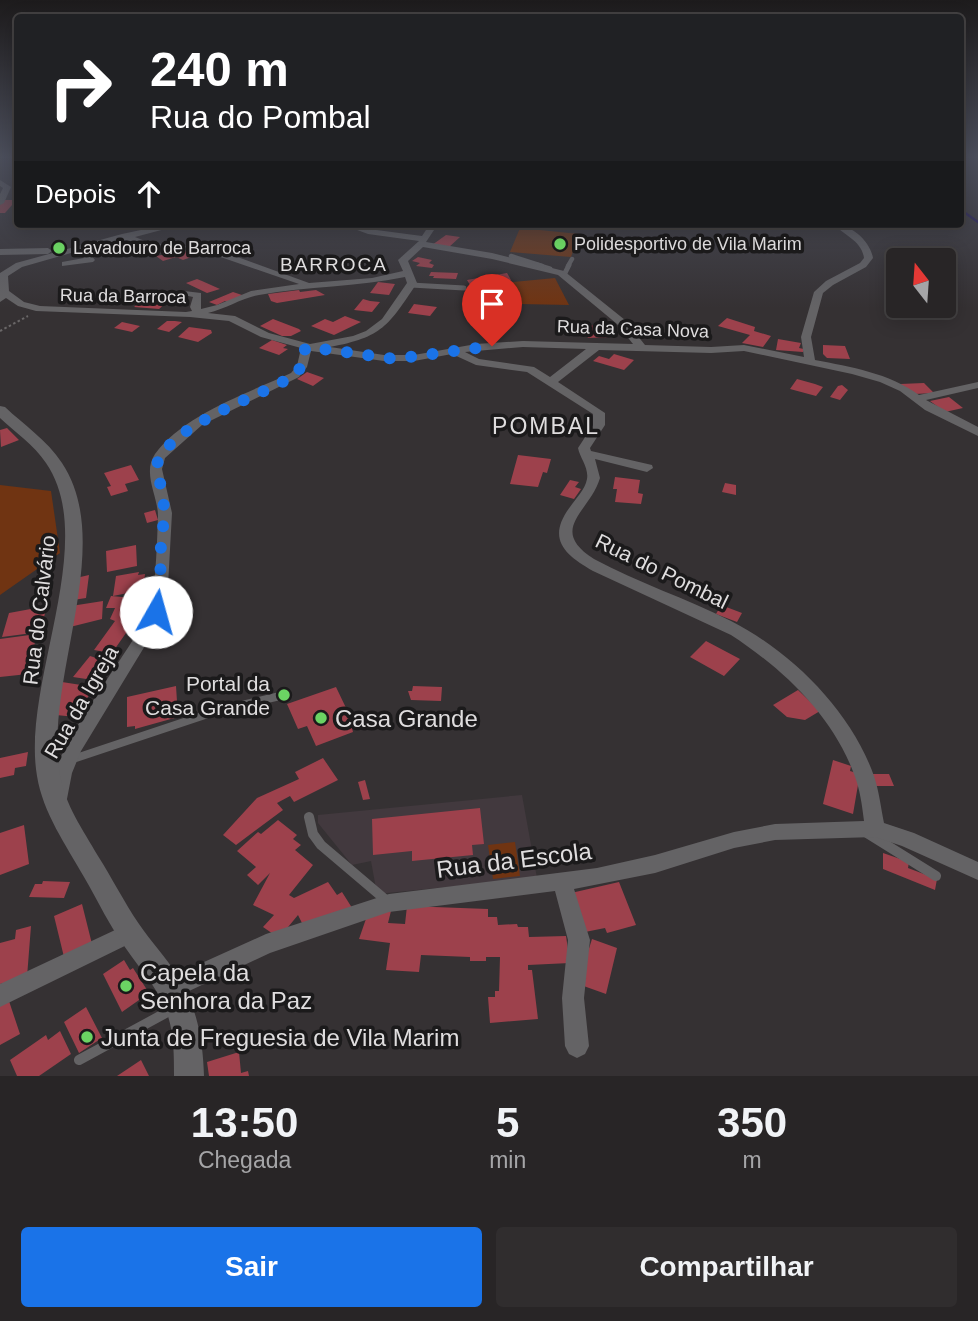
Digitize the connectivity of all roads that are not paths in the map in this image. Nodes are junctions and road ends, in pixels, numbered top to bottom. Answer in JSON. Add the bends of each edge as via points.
{"nodes":[{"id":1,"x":162,"y":228,"type":"edge"},
{"id":2,"x":358,"y":228,"type":"edge"},
{"id":3,"x":431,"y":228,"type":"edge"},
{"id":4,"x":842,"y":228,"type":"edge"},
{"id":5,"x":125,"y":236,"type":"junction"},
{"id":6,"x":423,"y":241,"type":"junction"},
{"id":7,"x":80,"y":248,"type":"junction"},
{"id":8,"x":0,"y":252,"type":"edge"},
{"id":9,"x":60,"y":253,"type":"junction"},
{"id":10,"x":511,"y":256,"type":"dead end"},
{"id":11,"x":572,"y":259,"type":"dead end"},
{"id":12,"x":65,"y":264,"type":"dead end"},
{"id":13,"x":552,"y":270,"type":"junction"},
{"id":14,"x":564,"y":275,"type":"junction"},
{"id":15,"x":410,"y":279,"type":"junction"},
{"id":16,"x":310,"y":285,"type":"junction"},
{"id":17,"x":464,"y":288,"type":"dead end"},
{"id":18,"x":187,"y":293,"type":"dead end"},
{"id":19,"x":2,"y":295,"type":"edge"},
{"id":20,"x":194,"y":314,"type":"junction"},
{"id":21,"x":598,"y":345,"type":"junction"},
{"id":22,"x":308,"y":347,"type":"junction"},
{"id":23,"x":641,"y":347,"type":"junction"},
{"id":24,"x":454,"y":351,"type":"junction"},
{"id":25,"x":810,"y":362,"type":"junction"},
{"id":26,"x":550,"y":382,"type":"junction"},
{"id":27,"x":978,"y":385,"type":"edge"},
{"id":28,"x":917,"y":399,"type":"junction"},
{"id":29,"x":0,"y":410,"type":"edge"},
{"id":30,"x":978,"y":432,"type":"edge"},
{"id":31,"x":585,"y":453,"type":"junction"},
{"id":32,"x":647,"y":468,"type":"dead end"},
{"id":33,"x":281,"y":696,"type":"dead end"},
{"id":34,"x":67,"y":761,"type":"junction"},
{"id":35,"x":57,"y":806,"type":"junction"},
{"id":36,"x":309,"y":817,"type":"dead end"},
{"id":37,"x":868,"y":829,"type":"junction"},
{"id":38,"x":978,"y":871,"type":"edge"},
{"id":39,"x":936,"y":876,"type":"dead end"},
{"id":40,"x":562,"y":882,"type":"junction"},
{"id":41,"x":389,"y":903,"type":"junction"},
{"id":42,"x":130,"y":933,"type":"junction"},
{"id":43,"x":0,"y":996,"type":"edge"},
{"id":44,"x":174,"y":998,"type":"junction"},
{"id":45,"x":577,"y":1046,"type":"dead end"},
{"id":46,"x":79,"y":1059,"type":"dead end"},
{"id":47,"x":189,"y":1076,"type":"edge"}],
"edges":[{"from":1,"to":5,"type":"street"},
{"from":2,"to":6,"type":"street"},
{"from":3,"to":6,"type":"street"},
{"from":4,"to":25,"type":"street","via":[[861,242],[868,257],[861,269],[819,292],[806,337]]},
{"from":5,"to":7,"type":"street"},
{"from":5,"to":16,"type":"street","via":[[148,246],[210,250]]},
{"from":6,"to":13,"type":"street"},
{"from":6,"to":15,"type":"street","via":[[403,260]]},
{"from":7,"to":9,"type":"street"},
{"from":7,"to":12,"type":"street","via":[[90,260]]},
{"from":8,"to":9,"type":"street"},
{"from":9,"to":19,"type":"street","via":[[6,272]]},
{"from":10,"to":13,"type":"lane"},
{"from":11,"to":14,"type":"lane"},
{"from":13,"to":14,"type":"street"},
{"from":14,"to":23,"type":"street","via":[[621,322]]},
{"from":15,"to":16,"type":"street","name":"Rua da Barroca"},
{"from":15,"to":17,"type":"lane"},
{"from":15,"to":22,"type":"street","via":[[386,321],[366,335]]},
{"from":16,"to":20,"type":"street","name":"Rua da Barroca","via":[[254,293]]},
{"from":18,"to":20,"type":"street","via":[[198,295]]},
{"from":19,"to":20,"type":"street","name":"Rua da Barroca","via":[[28,307],[55,311]]},
{"from":20,"to":22,"type":"street","via":[[231,318],[265,335]]},
{"from":21,"to":23,"type":"street","name":"Rua da Casa Nova"},
{"from":21,"to":24,"type":"street","name":"Rua da Casa Nova","via":[[503,345]]},
{"from":21,"to":26,"type":"street"},
{"from":22,"to":24,"type":"street","via":[[395,359]]},
{"from":22,"to":34,"type":"street","name":"Rua da Igreja","via":[[295,375],[198,422],[159,458],[156,469],[165,513],[159,604]]},
{"from":23,"to":25,"type":"street","name":"Rua da Casa Nova","via":[[748,348]]},
{"from":24,"to":26,"type":"street","via":[[480,363],[528,368]]},
{"from":25,"to":28,"type":"street","name":"Rua da Casa Nova","via":[[884,380]]},
{"from":26,"to":31,"type":"street","via":[[600,414]]},
{"from":27,"to":28,"type":"street"},
{"from":28,"to":30,"type":"street","name":"Rua da Casa Nova"},
{"from":29,"to":35,"type":"street","name":"Rua do Calvário","via":[[46,453],[61,474],[69,504],[72,537],[67,603],[45,754]]},
{"from":31,"to":32,"type":"street"},
{"from":31,"to":37,"type":"street","name":"Rua do Pombal","via":[[594,476],[569,517],[568,545],[594,565],[734,630],[790,673],[825,711],[857,761],[867,788]]},
{"from":33,"to":34,"type":"lane","via":[[212,713]]},
{"from":34,"to":35,"type":"street","name":"Rua da Igreja"},
{"from":35,"to":42,"type":"street","name":"Rua do Calvário"},
{"from":36,"to":41,"type":"lane","via":[[321,845]]},
{"from":37,"to":38,"type":"street","name":"Rua da Escola","via":[[907,839]]},
{"from":37,"to":39,"type":"lane"},
{"from":37,"to":40,"type":"street","name":"Rua da Escola","via":[[754,835],[632,870]]},
{"from":40,"to":41,"type":"street","name":"Rua da Escola"},
{"from":40,"to":45,"type":"street","via":[[579,940],[573,998]]},
{"from":41,"to":44,"type":"street","name":"Rua da Escola","via":[[266,944]]},
{"from":42,"to":43,"type":"street"},
{"from":42,"to":44,"type":"street","name":"Rua do Calvário"},
{"from":44,"to":46,"type":"lane"},
{"from":44,"to":47,"type":"street","via":[[186,1037]]}]}
